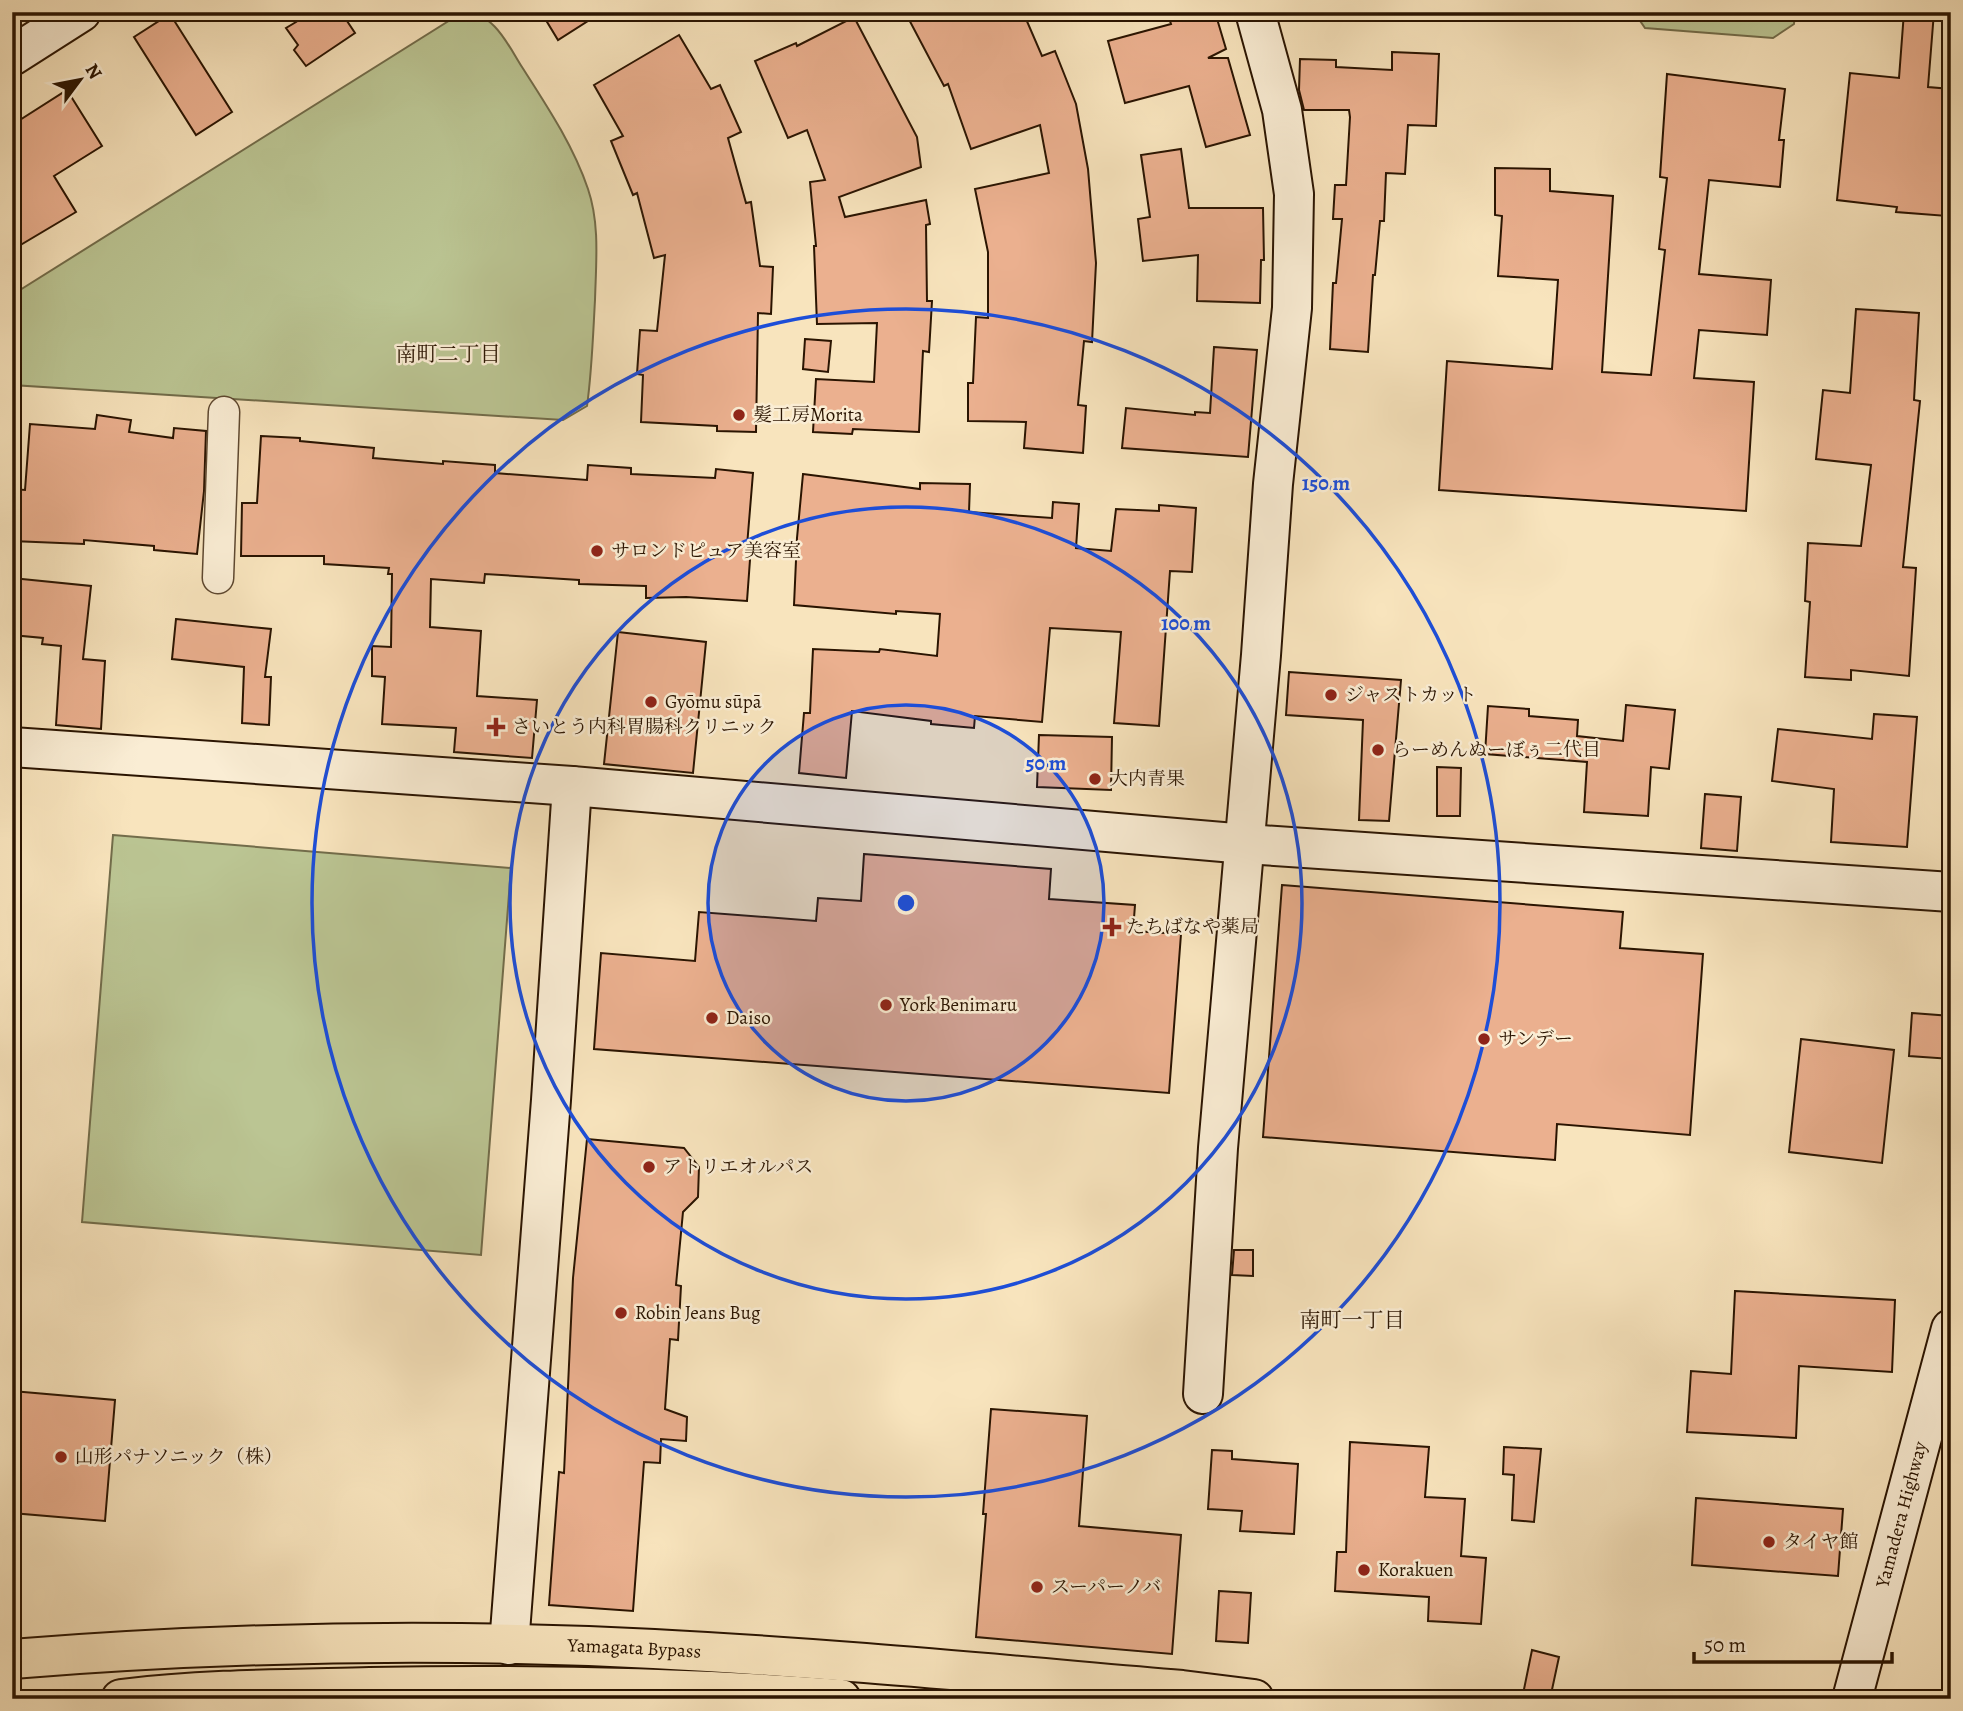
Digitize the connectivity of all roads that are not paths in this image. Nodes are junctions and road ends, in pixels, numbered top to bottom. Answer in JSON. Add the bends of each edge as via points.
{"nodes":[{"id":1,"x":81,"y":12,"type":"edge"},
{"id":2,"x":1255,"y":12,"type":"edge"},
{"id":3,"x":12,"y":56,"type":"edge"},
{"id":4,"x":224,"y":412,"type":"dead end"},
{"id":5,"x":218,"y":578,"type":"dead end"},
{"id":6,"x":12,"y":747,"type":"edge"},
{"id":7,"x":572,"y":786,"type":"junction"},
{"id":8,"x":1245,"y":844,"type":"junction"},
{"id":9,"x":1951,"y":892,"type":"edge"},
{"id":10,"x":1951,"y":1329,"type":"edge"},
{"id":11,"x":1203,"y":1394,"type":"dead end"},
{"id":12,"x":509,"y":1645,"type":"junction"},
{"id":13,"x":12,"y":1659,"type":"edge"},
{"id":14,"x":121,"y":1699,"type":"edge"},
{"id":15,"x":841,"y":1699,"type":"edge"},
{"id":16,"x":1254,"y":1699,"type":"edge"},
{"id":17,"x":1852,"y":1699,"type":"edge"}],
"edges":[{"from":1,"to":3,"type":"street"},
{"from":2,"to":8,"type":"street","via":[[1282,110],[1294,194],[1292,308],[1273,484]]},
{"from":4,"to":5,"type":"street"},
{"from":6,"to":7,"type":"street"},
{"from":7,"to":8,"type":"street"},
{"from":7,"to":12,"type":"street"},
{"from":8,"to":9,"type":"street"},
{"from":8,"to":11,"type":"street","via":[[1216,1174]]},
{"from":10,"to":17,"type":"street","name":"Yamadera Highway"},
{"from":12,"to":13,"type":"highway","name":"Yamagata Bypass","via":[[280,1644]]},
{"from":12,"to":16,"type":"highway","name":"Yamagata Bypass","via":[[836,1662]]},
{"from":14,"to":15,"type":"highway","name":"Yamagata Bypass","via":[[281,1689],[514,1685]]}]}
